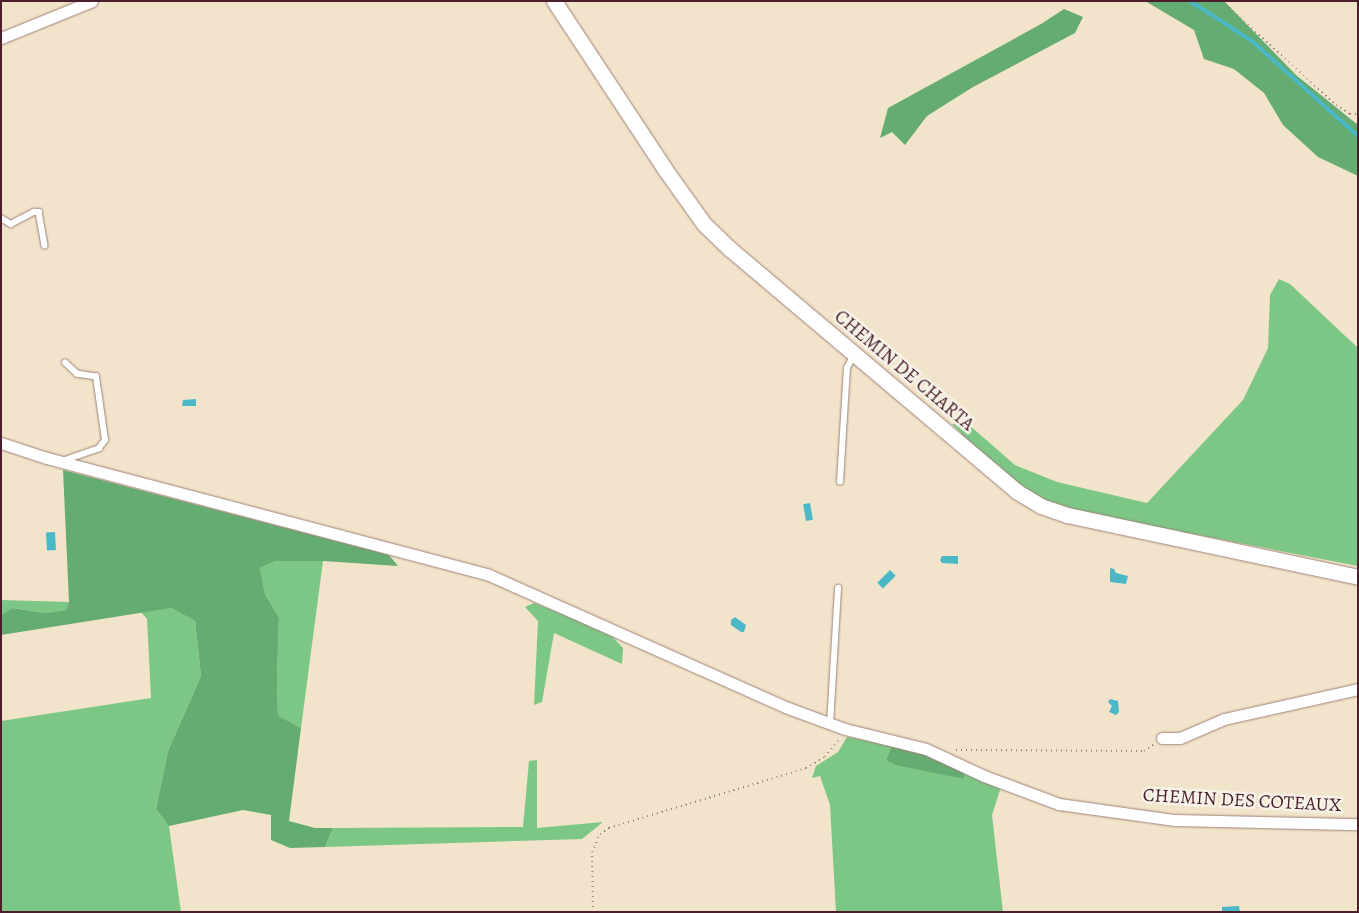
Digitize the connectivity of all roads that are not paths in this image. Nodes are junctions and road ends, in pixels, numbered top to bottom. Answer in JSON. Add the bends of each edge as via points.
{"nodes":[{"id":1,"x":92,"y":1,"type":"edge"},
{"id":2,"x":554,"y":1,"type":"edge"},
{"id":3,"x":1,"y":38,"type":"edge"},
{"id":4,"x":1,"y":218,"type":"edge"},
{"id":5,"x":45,"y":245,"type":"dead end"},
{"id":6,"x":854,"y":354,"type":"junction"},
{"id":7,"x":65,"y":363,"type":"dead end"},
{"id":8,"x":1,"y":442,"type":"edge"},
{"id":9,"x":60,"y":462,"type":"junction"},
{"id":10,"x":840,"y":482,"type":"dead end"},
{"id":11,"x":1358,"y":577,"type":"edge"},
{"id":12,"x":838,"y":588,"type":"dead end"},
{"id":13,"x":1358,"y":689,"type":"edge"},
{"id":14,"x":830,"y":724,"type":"junction"},
{"id":15,"x":1162,"y":738,"type":"dead end"},
{"id":16,"x":1358,"y":824,"type":"edge"}],
"edges":[{"from":1,"to":3,"type":"street"},
{"from":2,"to":6,"type":"street","name":"CHEMIN DE CHARTA","via":[[704,224]]},
{"from":4,"to":5,"type":"lane","via":[[11,224],[39,212]]},
{"from":6,"to":10,"type":"lane","via":[[847,368]]},
{"from":6,"to":11,"type":"street","name":"CHEMIN DE CHARTA","via":[[996,476],[1041,506],[1085,519]]},
{"from":7,"to":9,"type":"lane","via":[[77,374],[96,377],[105,440],[99,448]]},
{"from":8,"to":9,"type":"street","name":"CHEMIN DES COTEAUX"},
{"from":9,"to":14,"type":"street","name":"CHEMIN DES COTEAUX","via":[[489,575]]},
{"from":12,"to":14,"type":"lane"},
{"from":13,"to":15,"type":"street","via":[[1224,719],[1180,738]]},
{"from":14,"to":16,"type":"street","name":"CHEMIN DES COTEAUX","via":[[926,749],[984,776],[1060,804],[1175,820]]}]}
